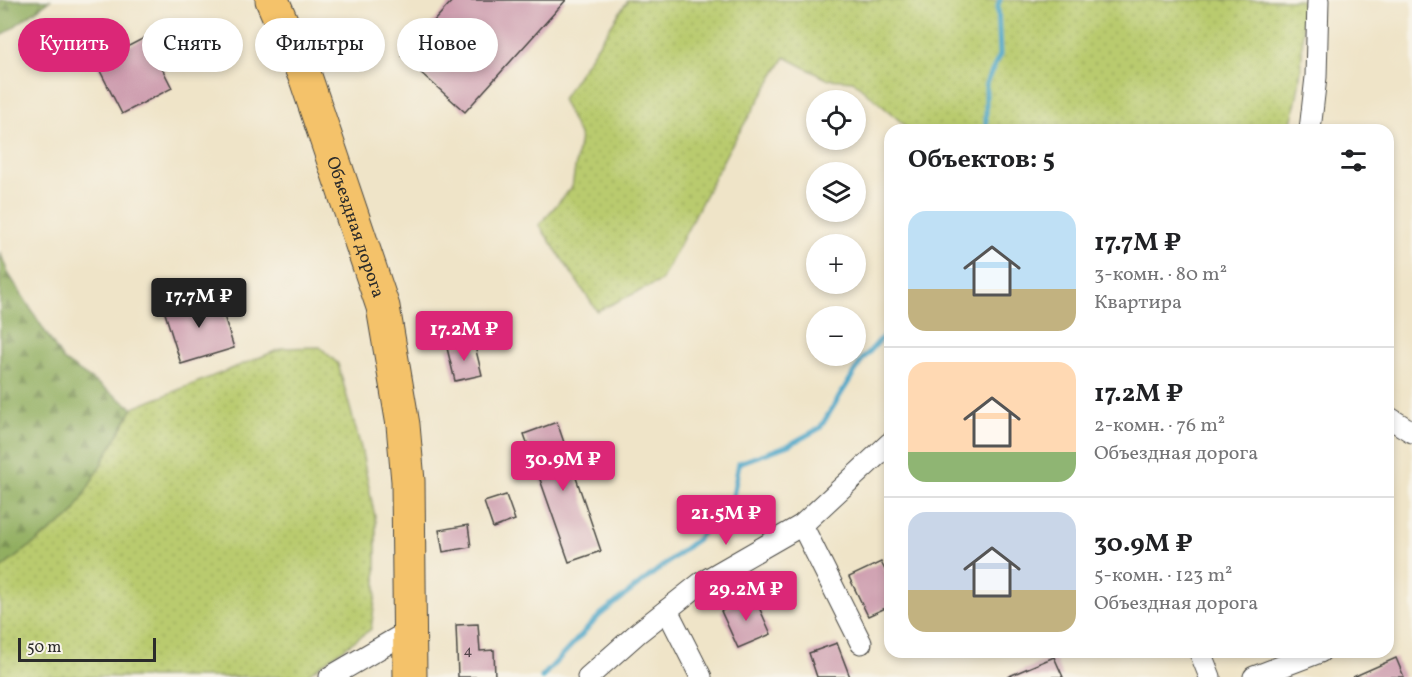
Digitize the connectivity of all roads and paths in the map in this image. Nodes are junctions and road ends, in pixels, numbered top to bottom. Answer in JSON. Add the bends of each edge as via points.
{"nodes":[{"id":1,"x":272,"y":0,"type":"edge"},
{"id":2,"x":1318,"y":0,"type":"edge"},
{"id":3,"x":1311,"y":124,"type":"edge"},
{"id":4,"x":1394,"y":421,"type":"edge"},
{"id":5,"x":1412,"y":432,"type":"edge"},
{"id":6,"x":884,"y":449,"type":"edge"},
{"id":7,"x":802,"y":525,"type":"junction"},
{"id":8,"x":667,"y":610,"type":"junction"},
{"id":9,"x":410,"y":631,"type":"junction"},
{"id":10,"x":861,"y":643,"type":"dead end"},
{"id":11,"x":689,"y":654,"type":"junction"},
{"id":12,"x":1202,"y":658,"type":"edge"},
{"id":13,"x":1304,"y":658,"type":"edge"},
{"id":14,"x":330,"y":677,"type":"edge"},
{"id":15,"x":410,"y":677,"type":"edge"},
{"id":16,"x":588,"y":677,"type":"edge"},
{"id":17,"x":691,"y":677,"type":"edge"},
{"id":18,"x":701,"y":677,"type":"edge"},
{"id":19,"x":1210,"y":677,"type":"edge"},
{"id":20,"x":1254,"y":677,"type":"edge"}],
"edges":[{"from":1,"to":9,"type":"main road","name":"Объездная дорога","via":[[306,79],[383,307],[403,425],[408,481]]},
{"from":2,"to":3,"type":"street"},
{"from":4,"to":5,"type":"street"},
{"from":6,"to":7,"type":"street"},
{"from":7,"to":8,"type":"street","via":[[702,583]]},
{"from":7,"to":10,"type":"street"},
{"from":8,"to":11,"type":"street"},
{"from":8,"to":16,"type":"street"},
{"from":9,"to":14,"type":"street"},
{"from":9,"to":15,"type":"main road","name":"Объездная дорога"},
{"from":11,"to":17,"type":"street"},
{"from":11,"to":18,"type":"street"},
{"from":12,"to":19,"type":"street"},
{"from":13,"to":20,"type":"street"}]}
